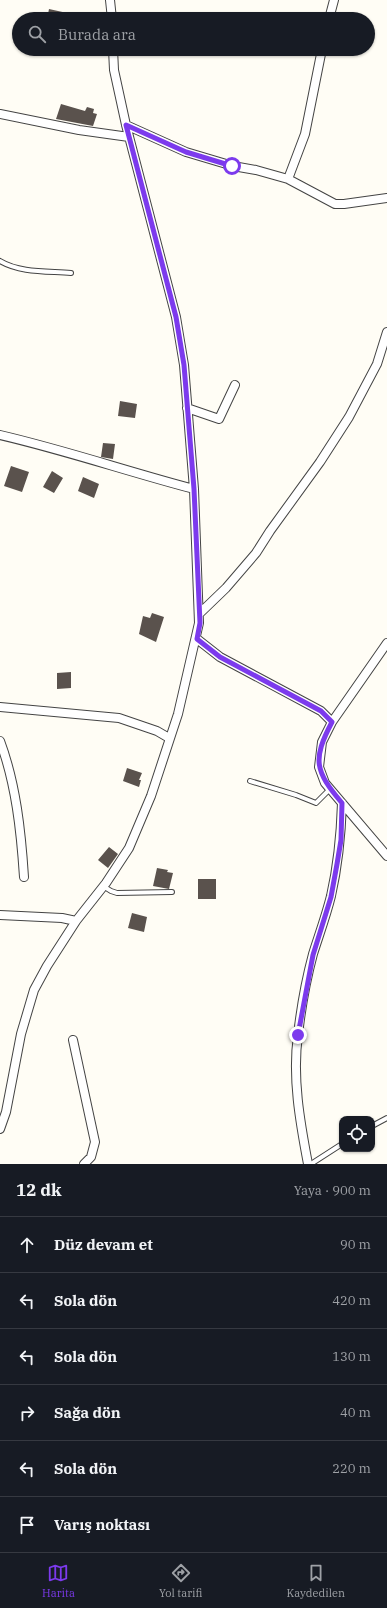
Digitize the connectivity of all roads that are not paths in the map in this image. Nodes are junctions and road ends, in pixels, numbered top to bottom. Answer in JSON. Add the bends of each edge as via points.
{"nodes":[{"id":1,"x":110,"y":0,"type":"edge"},
{"id":2,"x":334,"y":0,"type":"edge"},
{"id":3,"x":111,"y":12,"type":"edge"},
{"id":4,"x":331,"y":12,"type":"edge"},
{"id":5,"x":113,"y":56,"type":"edge"},
{"id":6,"x":321,"y":56,"type":"edge"},
{"id":7,"x":0,"y":114,"type":"edge"},
{"id":8,"x":126,"y":125,"type":"junction"},
{"id":9,"x":129,"y":137,"type":"junction"},
{"id":10,"x":288,"y":179,"type":"junction"},
{"id":11,"x":387,"y":198,"type":"edge"},
{"id":12,"x":0,"y":261,"type":"edge"},
{"id":13,"x":71,"y":274,"type":"dead end"},
{"id":14,"x":387,"y":332,"type":"edge"},
{"id":15,"x":235,"y":385,"type":"dead end"},
{"id":16,"x":187,"y":408,"type":"junction"},
{"id":17,"x":0,"y":435,"type":"edge"},
{"id":18,"x":194,"y":489,"type":"junction"},
{"id":19,"x":199,"y":614,"type":"junction"},
{"id":20,"x":197,"y":639,"type":"junction"},
{"id":21,"x":387,"y":642,"type":"edge"},
{"id":22,"x":0,"y":707,"type":"edge"},
{"id":23,"x":332,"y":722,"type":"junction"},
{"id":24,"x":169,"y":738,"type":"junction"},
{"id":25,"x":0,"y":741,"type":"edge"},
{"id":26,"x":250,"y":781,"type":"dead end"},
{"id":27,"x":330,"y":789,"type":"junction"},
{"id":28,"x":342,"y":803,"type":"junction"},
{"id":29,"x":387,"y":856,"type":"edge"},
{"id":30,"x":24,"y":877,"type":"dead end"},
{"id":31,"x":103,"y":886,"type":"junction"},
{"id":32,"x":172,"y":892,"type":"dead end"},
{"id":33,"x":0,"y":915,"type":"edge"},
{"id":34,"x":76,"y":921,"type":"junction"},
{"id":35,"x":73,"y":1040,"type":"dead end"},
{"id":36,"x":387,"y":1118,"type":"edge"},
{"id":37,"x":375,"y":1124,"type":"edge"},
{"id":38,"x":0,"y":1128,"type":"edge"},
{"id":39,"x":339,"y":1146,"type":"edge"},
{"id":40,"x":84,"y":1164,"type":"edge"},
{"id":41,"x":310,"y":1164,"type":"edge"}],
"edges":[{"from":1,"to":3,"type":"street"},
{"from":2,"to":4,"type":"street"},
{"from":5,"to":8,"type":"street"},
{"from":6,"to":10,"type":"street","via":[[305,134]]},
{"from":7,"to":9,"type":"street","via":[[78,130]]},
{"from":8,"to":9,"type":"street"},
{"from":8,"to":10,"type":"street","via":[[186,152]]},
{"from":9,"to":16,"type":"street","via":[[176,317],[184,365]]},
{"from":10,"to":11,"type":"street","via":[[335,204]]},
{"from":12,"to":13,"type":"lane","via":[[21,269]]},
{"from":14,"to":19,"type":"street","via":[[377,364],[349,417],[320,462],[256,553]]},
{"from":15,"to":16,"type":"street","via":[[219,419]]},
{"from":16,"to":18,"type":"street"},
{"from":17,"to":18,"type":"street"},
{"from":18,"to":19,"type":"street"},
{"from":19,"to":20,"type":"street"},
{"from":20,"to":23,"type":"street","via":[[220,657],[321,711]]},
{"from":20,"to":24,"type":"street","via":[[178,714]]},
{"from":21,"to":23,"type":"street"},
{"from":22,"to":24,"type":"street","via":[[119,718]]},
{"from":23,"to":27,"type":"street","via":[[322,742],[319,767]]},
{"from":24,"to":31,"type":"street","via":[[151,796],[129,848]]},
{"from":25,"to":30,"type":"street","via":[[13,784]]},
{"from":26,"to":27,"type":"lane","via":[[316,802]]},
{"from":27,"to":28,"type":"street"},
{"from":28,"to":29,"type":"street"},
{"from":28,"to":41,"type":"street","via":[[341,840],[336,871],[331,897],[313,955],[295,1065],[299,1105]]},
{"from":31,"to":32,"type":"lane","via":[[114,893]]},
{"from":31,"to":34,"type":"street"},
{"from":33,"to":34,"type":"street"},
{"from":34,"to":38,"type":"street","via":[[46,966],[34,990],[21,1034],[6,1112]]},
{"from":35,"to":40,"type":"street","via":[[95,1142],[93,1152]]},
{"from":36,"to":37,"type":"lane"},
{"from":39,"to":41,"type":"lane"}]}
